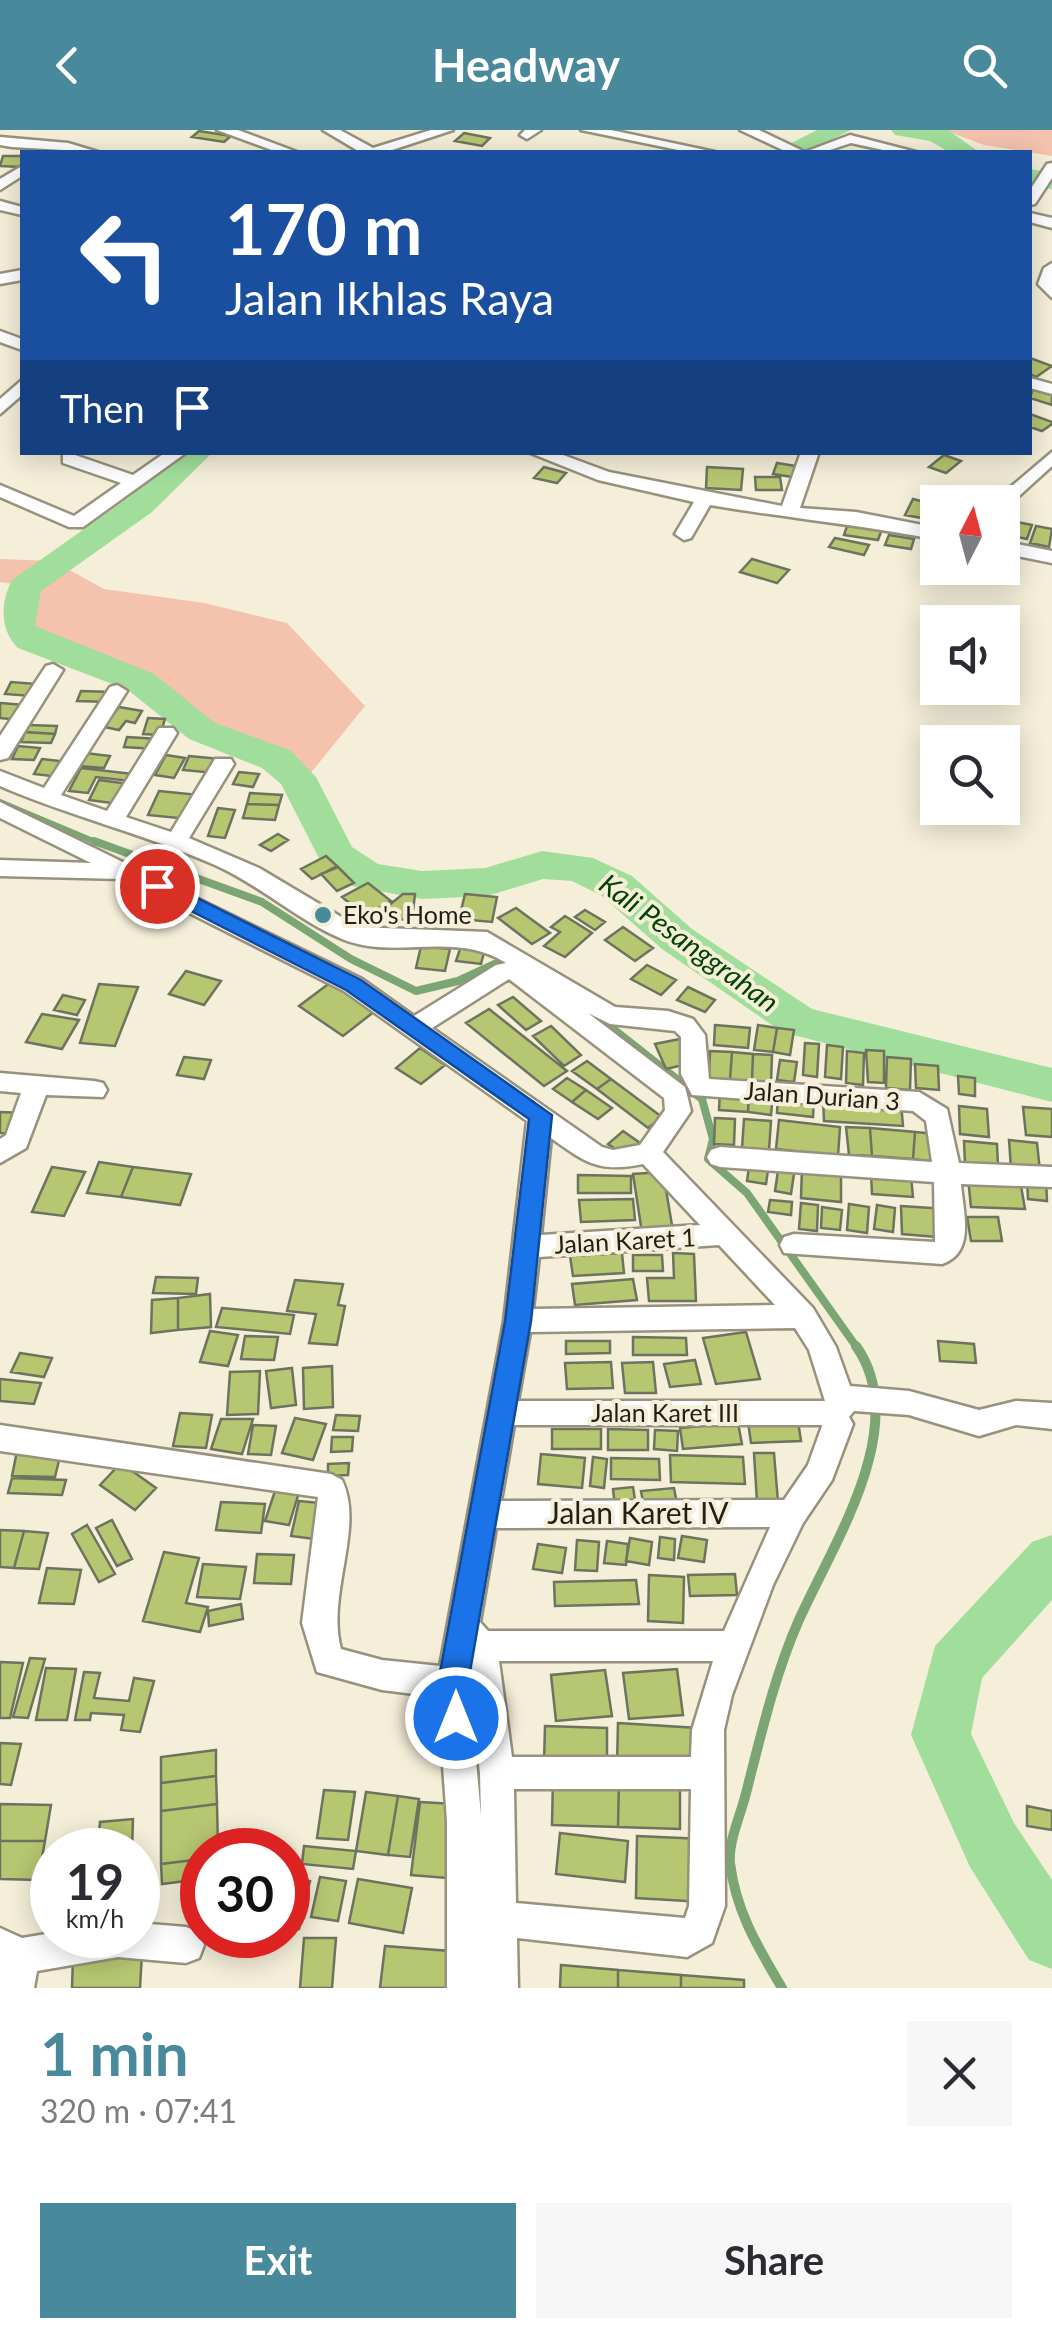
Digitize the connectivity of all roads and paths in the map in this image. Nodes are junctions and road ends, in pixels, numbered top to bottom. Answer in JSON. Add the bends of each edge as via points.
{"nodes":[{"id":1,"x":224,"y":130,"type":"edge"},
{"id":2,"x":330,"y":130,"type":"edge"},
{"id":3,"x":404,"y":130,"type":"edge"},
{"id":4,"x":446,"y":130,"type":"edge"},
{"id":5,"x":588,"y":130,"type":"edge"},
{"id":6,"x":746,"y":130,"type":"edge"},
{"id":7,"x":797,"y":130,"type":"edge"},
{"id":8,"x":420,"y":139,"type":"junction"},
{"id":9,"x":0,"y":141,"type":"edge"},
{"id":10,"x":776,"y":142,"type":"junction"},
{"id":11,"x":51,"y":144,"type":"edge"},
{"id":12,"x":682,"y":144,"type":"junction"},
{"id":13,"x":81,"y":150,"type":"edge"},
{"id":14,"x":284,"y":150,"type":"edge"},
{"id":15,"x":367,"y":150,"type":"edge"},
{"id":16,"x":379,"y":150,"type":"edge"},
{"id":17,"x":667,"y":150,"type":"edge"},
{"id":18,"x":702,"y":150,"type":"edge"},
{"id":19,"x":753,"y":150,"type":"edge"},
{"id":20,"x":793,"y":150,"type":"edge"},
{"id":21,"x":818,"y":150,"type":"edge"},
{"id":22,"x":900,"y":150,"type":"edge"},
{"id":23,"x":1052,"y":268,"type":"edge"},
{"id":24,"x":1052,"y":293,"type":"edge"},
{"id":25,"x":20,"y":387,"type":"edge"},
{"id":26,"x":0,"y":409,"type":"edge"},
{"id":27,"x":174,"y":455,"type":"edge"},
{"id":28,"x":545,"y":455,"type":"edge"},
{"id":29,"x":805,"y":455,"type":"edge"},
{"id":30,"x":69,"y":459,"type":"dead end"},
{"id":31,"x":1050,"y":463,"type":"edge"},
{"id":32,"x":135,"y":482,"type":"junction"},
{"id":33,"x":1020,"y":487,"type":"edge"},
{"id":34,"x":0,"y":490,"type":"edge"},
{"id":35,"x":705,"y":500,"type":"junction"},
{"id":36,"x":789,"y":514,"type":"junction"},
{"id":37,"x":920,"y":530,"type":"edge"},
{"id":38,"x":684,"y":534,"type":"dead end"},
{"id":39,"x":1020,"y":551,"type":"edge"},
{"id":40,"x":1052,"y":557,"type":"edge"},
{"id":41,"x":53,"y":670,"type":"dead end"},
{"id":42,"x":118,"y":690,"type":"dead end"},
{"id":43,"x":166,"y":733,"type":"dead end"},
{"id":44,"x":0,"y":752,"type":"edge"},
{"id":45,"x":223,"y":764,"type":"dead end"},
{"id":46,"x":0,"y":778,"type":"edge"},
{"id":47,"x":47,"y":800,"type":"junction"},
{"id":48,"x":0,"y":808,"type":"edge"},
{"id":49,"x":112,"y":819,"type":"junction"},
{"id":50,"x":176,"y":842,"type":"junction"},
{"id":51,"x":0,"y":868,"type":"edge"},
{"id":52,"x":130,"y":872,"type":"junction"},
{"id":53,"x":416,"y":1026,"type":"junction"},
{"id":54,"x":0,"y":1082,"type":"edge"},
{"id":55,"x":37,"y":1084,"type":"junction"},
{"id":56,"x":94,"y":1090,"type":"dead end"},
{"id":57,"x":541,"y":1115,"type":"junction"},
{"id":58,"x":0,"y":1153,"type":"edge"},
{"id":59,"x":648,"y":1154,"type":"junction"},
{"id":60,"x":720,"y":1157,"type":"dead end"},
{"id":61,"x":947,"y":1172,"type":"junction"},
{"id":62,"x":1052,"y":1177,"type":"edge"},
{"id":63,"x":725,"y":1234,"type":"junction"},
{"id":64,"x":794,"y":1245,"type":"dead end"},
{"id":65,"x":524,"y":1247,"type":"junction"},
{"id":66,"x":803,"y":1316,"type":"junction"},
{"id":67,"x":518,"y":1321,"type":"junction"},
{"id":68,"x":842,"y":1404,"type":"junction"},
{"id":69,"x":500,"y":1413,"type":"junction"},
{"id":70,"x":1052,"y":1416,"type":"edge"},
{"id":71,"x":0,"y":1438,"type":"edge"},
{"id":72,"x":792,"y":1514,"type":"junction"},
{"id":73,"x":482,"y":1515,"type":"junction"},
{"id":74,"x":473,"y":1637,"type":"junction"},
{"id":75,"x":732,"y":1646,"type":"junction"},
{"id":76,"x":453,"y":1683,"type":"junction"},
{"id":77,"x":497,"y":1773,"type":"junction"},
{"id":78,"x":707,"y":1774,"type":"junction"},
{"id":79,"x":502,"y":1918,"type":"junction"},
{"id":80,"x":180,"y":1944,"type":"edge"},
{"id":81,"x":12,"y":1963,"type":"edge"},
{"id":82,"x":464,"y":1988,"type":"edge"},
{"id":83,"x":500,"y":1988,"type":"edge"}],
"edges":[{"from":1,"to":14,"type":"street"},
{"from":2,"to":15,"type":"street"},
{"from":3,"to":8,"type":"street"},
{"from":4,"to":8,"type":"street"},
{"from":5,"to":12,"type":"street"},
{"from":6,"to":10,"type":"street"},
{"from":7,"to":10,"type":"street"},
{"from":8,"to":16,"type":"street"},
{"from":9,"to":11,"type":"street"},
{"from":10,"to":19,"type":"street"},
{"from":10,"to":20,"type":"street"},
{"from":11,"to":13,"type":"street"},
{"from":12,"to":17,"type":"street"},
{"from":12,"to":18,"type":"street"},
{"from":21,"to":22,"type":"street","via":[[850,139]]},
{"from":23,"to":24,"type":"street","via":[[1046,284]]},
{"from":25,"to":26,"type":"street"},
{"from":27,"to":32,"type":"street"},
{"from":28,"to":35,"type":"street"},
{"from":29,"to":36,"type":"street"},
{"from":30,"to":32,"type":"street"},
{"from":31,"to":33,"type":"street"},
{"from":32,"to":34,"type":"street","via":[[76,523]]},
{"from":35,"to":36,"type":"street"},
{"from":35,"to":38,"type":"street"},
{"from":36,"to":37,"type":"street"},
{"from":39,"to":40,"type":"street"},
{"from":41,"to":44,"type":"street"},
{"from":42,"to":47,"type":"street"},
{"from":43,"to":49,"type":"street"},
{"from":45,"to":50,"type":"street"},
{"from":46,"to":47,"type":"street"},
{"from":47,"to":49,"type":"street"},
{"from":48,"to":52,"type":"street"},
{"from":49,"to":50,"type":"street"},
{"from":50,"to":61,"type":"street","name":"Jalan Durian 3","via":[[368,938],[487,940],[610,1015],[684,1025],[693,1035],[701,1088],[919,1102],[938,1116]]},
{"from":51,"to":52,"type":"street"},
{"from":52,"to":53,"type":"street","via":[[354,985]]},
{"from":53,"to":57,"type":"street"},
{"from":53,"to":59,"type":"street","via":[[504,971],[518,971],[676,1094],[678,1111]]},
{"from":54,"to":55,"type":"street"},
{"from":55,"to":56,"type":"street"},
{"from":55,"to":58,"type":"street","via":[[17,1141]]},
{"from":57,"to":59,"type":"street","via":[[594,1155],[613,1160]]},
{"from":57,"to":65,"type":"street"},
{"from":59,"to":63,"type":"street"},
{"from":60,"to":61,"type":"street"},
{"from":61,"to":62,"type":"street"},
{"from":61,"to":64,"type":"street","via":[[952,1240],[942,1253]]},
{"from":63,"to":65,"type":"street","name":"Jalan Karet 1"},
{"from":63,"to":66,"type":"street"},
{"from":65,"to":67,"type":"street"},
{"from":66,"to":67,"type":"street"},
{"from":66,"to":68,"type":"street"},
{"from":67,"to":69,"type":"street"},
{"from":68,"to":69,"type":"street","name":"Jalan Karet III"},
{"from":68,"to":70,"type":"street","name":"Jalan Karet III","via":[[909,1403],[979,1423],[1016,1413]]},
{"from":68,"to":72,"type":"street","via":[[834,1444]]},
{"from":69,"to":73,"type":"street"},
{"from":71,"to":76,"type":"street","via":[[331,1489],[335,1504],[318,1623],[328,1662]]},
{"from":72,"to":73,"type":"street","name":"Jalan Karet IV"},
{"from":72,"to":75,"type":"street"},
{"from":73,"to":74,"type":"street"},
{"from":74,"to":75,"type":"street"},
{"from":74,"to":76,"type":"street"},
{"from":74,"to":77,"type":"street"},
{"from":75,"to":78,"type":"street","via":[[708,1730]]},
{"from":76,"to":82,"type":"street","via":[[464,1821]]},
{"from":77,"to":78,"type":"street"},
{"from":77,"to":79,"type":"street"},
{"from":78,"to":79,"type":"street","via":[[707,1906],[699,1930],[688,1939]]},
{"from":79,"to":83,"type":"street"},
{"from":80,"to":81,"type":"street","via":[[118,1939]]}]}
